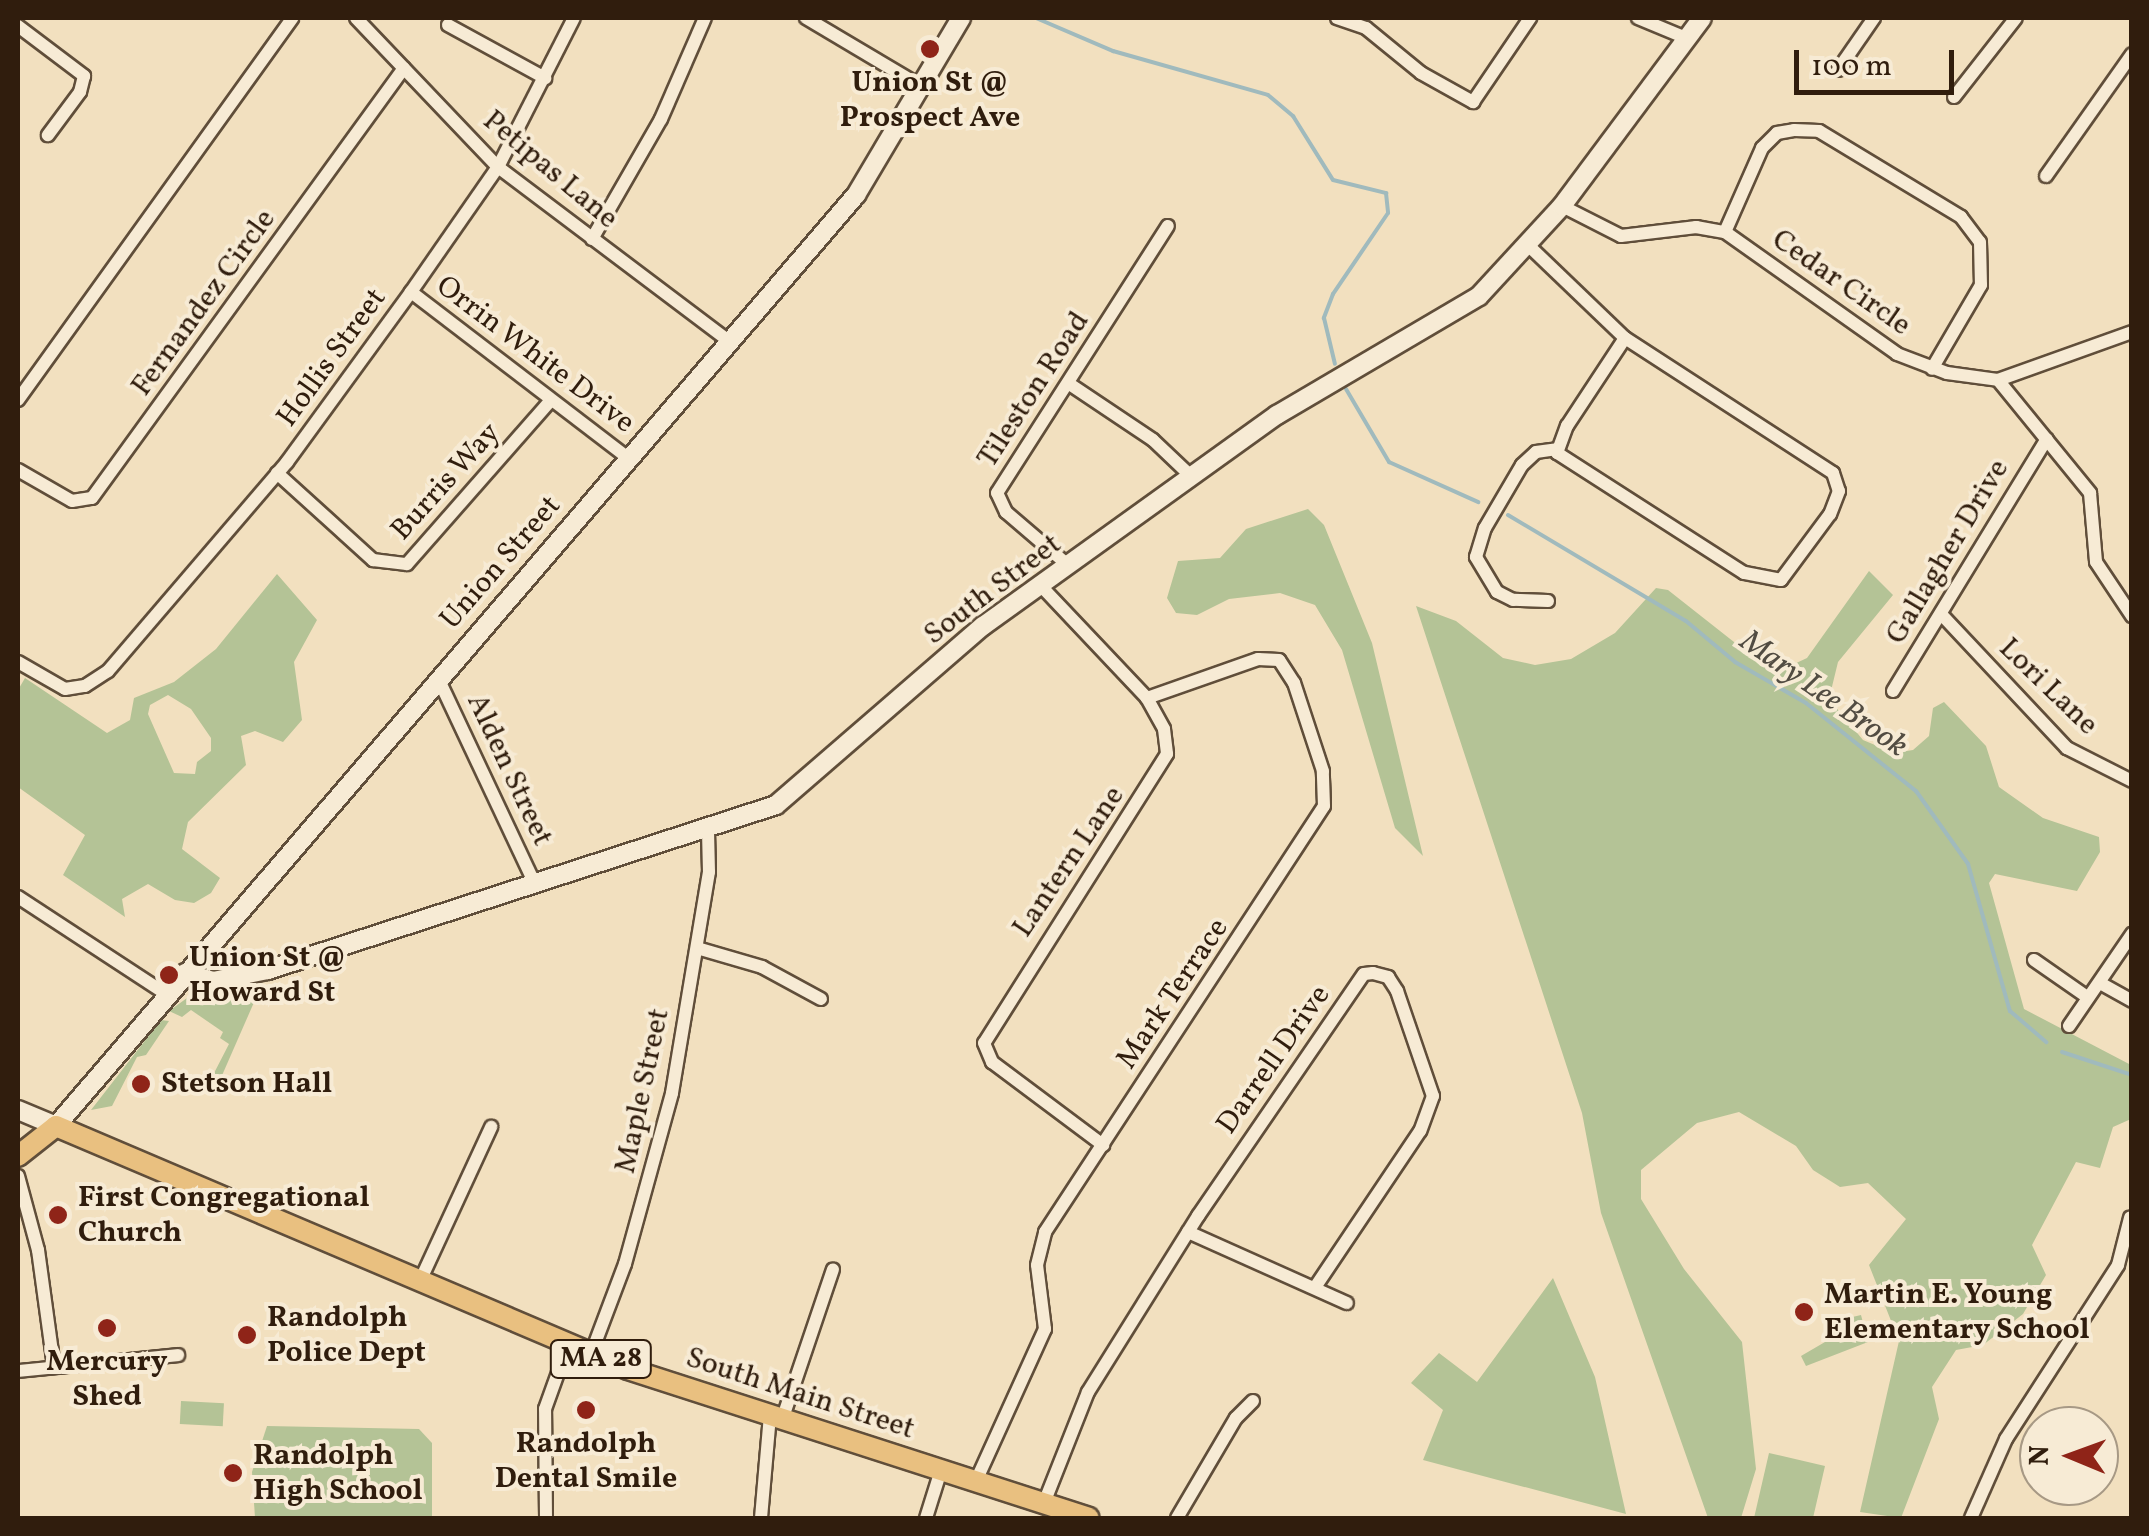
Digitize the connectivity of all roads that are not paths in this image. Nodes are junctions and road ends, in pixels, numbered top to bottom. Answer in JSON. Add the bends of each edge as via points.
{"nodes":[{"id":1,"x":292,"y":18,"type":"edge"},
{"id":2,"x":356,"y":18,"type":"edge"},
{"id":3,"x":574,"y":18,"type":"edge"},
{"id":4,"x":705,"y":18,"type":"edge"},
{"id":5,"x":806,"y":18,"type":"edge"},
{"id":6,"x":961,"y":18,"type":"edge"},
{"id":7,"x":1337,"y":18,"type":"edge"},
{"id":8,"x":1530,"y":18,"type":"edge"},
{"id":9,"x":1638,"y":18,"type":"edge"},
{"id":10,"x":1702,"y":18,"type":"edge"},
{"id":11,"x":1874,"y":18,"type":"edge"},
{"id":12,"x":2016,"y":18,"type":"edge"},
{"id":13,"x":18,"y":26,"type":"edge"},
{"id":14,"x":448,"y":26,"type":"dead end"},
{"id":15,"x":1686,"y":38,"type":"junction"},
{"id":16,"x":2132,"y":54,"type":"edge"},
{"id":17,"x":404,"y":68,"type":"junction"},
{"id":18,"x":1838,"y":70,"type":"dead end"},
{"id":19,"x":544,"y":78,"type":"junction"},
{"id":20,"x":922,"y":87,"type":"junction"},
{"id":21,"x":1954,"y":97,"type":"dead end"},
{"id":22,"x":48,"y":135,"type":"dead end"},
{"id":23,"x":498,"y":166,"type":"junction"},
{"id":24,"x":2046,"y":176,"type":"dead end"},
{"id":25,"x":1562,"y":206,"type":"junction"},
{"id":26,"x":1168,"y":226,"type":"dead end"},
{"id":27,"x":1724,"y":232,"type":"junction"},
{"id":28,"x":592,"y":240,"type":"junction"},
{"id":29,"x":1529,"y":246,"type":"junction"},
{"id":30,"x":411,"y":292,"type":"junction"},
{"id":31,"x":2132,"y":332,"type":"edge"},
{"id":32,"x":1625,"y":338,"type":"junction"},
{"id":33,"x":729,"y":341,"type":"junction"},
{"id":34,"x":1932,"y":369,"type":"junction"},
{"id":35,"x":1998,"y":380,"type":"junction"},
{"id":36,"x":1068,"y":383,"type":"junction"},
{"id":37,"x":18,"y":400,"type":"edge"},
{"id":38,"x":550,"y":400,"type":"junction"},
{"id":39,"x":2047,"y":439,"type":"junction"},
{"id":40,"x":1557,"y":449,"type":"junction"},
{"id":41,"x":628,"y":458,"type":"junction"},
{"id":42,"x":18,"y":470,"type":"edge"},
{"id":43,"x":278,"y":473,"type":"junction"},
{"id":44,"x":1193,"y":478,"type":"junction"},
{"id":45,"x":1069,"y":566,"type":"junction"},
{"id":46,"x":1042,"y":587,"type":"junction"},
{"id":47,"x":1548,"y":600,"type":"dead end"},
{"id":48,"x":1941,"y":614,"type":"junction"},
{"id":49,"x":2132,"y":616,"type":"edge"},
{"id":50,"x":18,"y":662,"type":"edge"},
{"id":51,"x":438,"y":678,"type":"junction"},
{"id":52,"x":1893,"y":691,"type":"dead end"},
{"id":53,"x":1146,"y":698,"type":"junction"},
{"id":54,"x":2132,"y":781,"type":"edge"},
{"id":55,"x":708,"y":832,"type":"junction"},
{"id":56,"x":535,"y":884,"type":"junction"},
{"id":57,"x":18,"y":897,"type":"edge"},
{"id":58,"x":2132,"y":934,"type":"edge"},
{"id":59,"x":698,"y":948,"type":"junction"},
{"id":60,"x":2034,"y":960,"type":"dead end"},
{"id":61,"x":185,"y":973,"type":"junction"},
{"id":62,"x":2100,"y":983,"type":"junction"},
{"id":63,"x":166,"y":994,"type":"junction"},
{"id":64,"x":2087,"y":997,"type":"junction"},
{"id":65,"x":821,"y":999,"type":"dead end"},
{"id":66,"x":2132,"y":1001,"type":"edge"},
{"id":67,"x":2069,"y":1026,"type":"dead end"},
{"id":68,"x":18,"y":1110,"type":"edge"},
{"id":69,"x":56,"y":1126,"type":"junction"},
{"id":70,"x":490,"y":1127,"type":"dead end"},
{"id":71,"x":1103,"y":1145,"type":"junction"},
{"id":72,"x":18,"y":1156,"type":"edge"},
{"id":73,"x":18,"y":1176,"type":"edge"},
{"id":74,"x":2130,"y":1218,"type":"edge"},
{"id":75,"x":1188,"y":1232,"type":"junction"},
{"id":76,"x":833,"y":1270,"type":"dead end"},
{"id":77,"x":420,"y":1281,"type":"junction"},
{"id":78,"x":1316,"y":1288,"type":"junction"},
{"id":79,"x":1347,"y":1303,"type":"dead end"},
{"id":80,"x":568,"y":1345,"type":"junction"},
{"id":81,"x":591,"y":1354,"type":"junction"},
{"id":82,"x":178,"y":1355,"type":"dead end"},
{"id":83,"x":54,"y":1367,"type":"junction"},
{"id":84,"x":18,"y":1370,"type":"edge"},
{"id":85,"x":1253,"y":1401,"type":"dead end"},
{"id":86,"x":776,"y":1418,"type":"junction"},
{"id":87,"x":941,"y":1470,"type":"junction"},
{"id":88,"x":976,"y":1481,"type":"junction"},
{"id":89,"x":1044,"y":1509,"type":"edge"},
{"id":90,"x":546,"y":1518,"type":"edge"},
{"id":91,"x":762,"y":1518,"type":"edge"},
{"id":92,"x":926,"y":1518,"type":"edge"},
{"id":93,"x":1089,"y":1518,"type":"edge"},
{"id":94,"x":1177,"y":1518,"type":"edge"},
{"id":95,"x":1971,"y":1518,"type":"edge"}],
"edges":[{"from":1,"to":37,"type":"street"},
{"from":2,"to":17,"type":"street","name":"Petipas Lane"},
{"from":3,"to":19,"type":"street","name":"Hollis Street"},
{"from":4,"to":28,"type":"street","via":[[661,119]]},
{"from":5,"to":20,"type":"street"},
{"from":6,"to":20,"type":"main road","name":"Union Street"},
{"from":7,"to":8,"type":"street","via":[[1366,28],[1421,73],[1473,102]]},
{"from":9,"to":15,"type":"street"},
{"from":10,"to":15,"type":"main road","name":"South Street"},
{"from":11,"to":18,"type":"street"},
{"from":12,"to":21,"type":"street"},
{"from":13,"to":22,"type":"street","via":[[84,76]]},
{"from":14,"to":19,"type":"street"},
{"from":15,"to":25,"type":"main road","name":"South Street"},
{"from":16,"to":24,"type":"street"},
{"from":17,"to":23,"type":"street","name":"Petipas Lane"},
{"from":17,"to":42,"type":"street","name":"Fernandez Circle","via":[[92,498],[72,502]]},
{"from":19,"to":23,"type":"street","name":"Hollis Street"},
{"from":20,"to":33,"type":"main road","name":"Union Street","via":[[866,182]]},
{"from":23,"to":28,"type":"street","name":"Petipas Lane"},
{"from":23,"to":30,"type":"street","name":"Hollis Street"},
{"from":25,"to":27,"type":"street","name":"Cedar Circle","via":[[1621,236],[1696,226]]},
{"from":25,"to":29,"type":"main road","name":"South Street"},
{"from":26,"to":36,"type":"street","name":"Tileston Road"},
{"from":27,"to":34,"type":"street","name":"Cedar Circle","via":[[1896,354]]},
{"from":27,"to":34,"type":"street","name":"Cedar Circle","via":[[1762,148],[1777,133],[1794,130],[1819,132],[1961,217],[1980,242],[1981,286]]},
{"from":28,"to":33,"type":"street","name":"Petipas Lane"},
{"from":29,"to":32,"type":"street"},
{"from":29,"to":44,"type":"main road","name":"South Street","via":[[1479,296],[1277,415]]},
{"from":30,"to":38,"type":"street","name":"Orrin White Drive"},
{"from":30,"to":43,"type":"street","name":"Hollis Street"},
{"from":31,"to":35,"type":"street"},
{"from":32,"to":40,"type":"street"},
{"from":32,"to":40,"type":"street","via":[[1829,468],[1839,491],[1830,514],[1781,580],[1767,582],[1564,462]]},
{"from":33,"to":41,"type":"main road","name":"Union Street"},
{"from":34,"to":35,"type":"street","name":"Cedar Circle"},
{"from":35,"to":39,"type":"street"},
{"from":36,"to":44,"type":"street","via":[[1153,440]]},
{"from":36,"to":45,"type":"street","name":"Tileston Road","via":[[997,499]]},
{"from":38,"to":41,"type":"street","name":"Orrin White Drive"},
{"from":38,"to":43,"type":"street","name":"Burris Way","via":[[407,564],[373,560]]},
{"from":39,"to":48,"type":"street","name":"Gallagher Drive"},
{"from":39,"to":49,"type":"street","via":[[2090,493],[2096,562]]},
{"from":40,"to":47,"type":"street","via":[[1536,452],[1522,465],[1484,528],[1476,557],[1497,592],[1513,600]]},
{"from":41,"to":51,"type":"main road","name":"Union Street"},
{"from":43,"to":50,"type":"street","name":"Hollis Street","via":[[108,671],[79,688],[52,684]]},
{"from":44,"to":45,"type":"main road","name":"South Street"},
{"from":45,"to":46,"type":"main road","name":"South Street"},
{"from":46,"to":53,"type":"street","name":"Lantern Lane"},
{"from":46,"to":55,"type":"main road","name":"South Street","via":[[984,626],[795,793]]},
{"from":48,"to":52,"type":"street","name":"Gallagher Drive"},
{"from":48,"to":54,"type":"street","name":"Lori Lane","via":[[2066,748]]},
{"from":51,"to":56,"type":"street","name":"Alden Street"},
{"from":51,"to":61,"type":"main road","name":"Union Street"},
{"from":53,"to":71,"type":"street","name":"Lantern Lane","via":[[1166,735],[1163,765],[984,1043],[992,1062]]},
{"from":53,"to":71,"type":"street","name":"Mark Terrace","via":[[1258,659],[1278,660],[1294,684],[1326,792],[1313,830]]},
{"from":55,"to":56,"type":"main road","name":"South Street"},
{"from":55,"to":59,"type":"street","name":"Maple Street"},
{"from":56,"to":61,"type":"main road","name":"South Street","via":[[268,970],[213,980]]},
{"from":57,"to":63,"type":"street"},
{"from":58,"to":62,"type":"street"},
{"from":59,"to":65,"type":"street","via":[[762,967]]},
{"from":59,"to":81,"type":"street","name":"Maple Street","via":[[660,1142]]},
{"from":60,"to":64,"type":"street"},
{"from":61,"to":63,"type":"main road","name":"Union Street"},
{"from":62,"to":64,"type":"street"},
{"from":62,"to":66,"type":"street"},
{"from":63,"to":69,"type":"main road","name":"Union Street"},
{"from":64,"to":67,"type":"street"},
{"from":68,"to":69,"type":"main road"},
{"from":69,"to":72,"type":"main road"},
{"from":69,"to":77,"type":"main road","name":"South Main Street","number":"MA 28"},
{"from":70,"to":77,"type":"street"},
{"from":71,"to":88,"type":"street","name":"Mark Terrace","via":[[1042,1239],[1037,1266],[1045,1329]]},
{"from":73,"to":83,"type":"street","via":[[38,1250]]},
{"from":74,"to":95,"type":"street","via":[[2118,1264],[2006,1439]]},
{"from":75,"to":78,"type":"street"},
{"from":75,"to":78,"type":"street","name":"Darrell Drive","via":[[1364,974],[1388,978],[1433,1096],[1420,1131]]},
{"from":75,"to":89,"type":"street","name":"Darrell Drive","via":[[1088,1392]]},
{"from":76,"to":86,"type":"street"},
{"from":77,"to":80,"type":"main road","name":"South Main Street","number":"MA 28"},
{"from":78,"to":79,"type":"street"},
{"from":80,"to":81,"type":"main road","name":"South Main Street","number":"MA 28"},
{"from":80,"to":90,"type":"street","via":[[545,1409]]},
{"from":81,"to":86,"type":"main road","name":"South Main Street","number":"MA 28"},
{"from":82,"to":83,"type":"street"},
{"from":83,"to":84,"type":"street"},
{"from":85,"to":94,"type":"street"},
{"from":86,"to":87,"type":"main road","name":"South Main Street","number":"MA 28"},
{"from":86,"to":91,"type":"street"},
{"from":87,"to":88,"type":"main road","name":"South Main Street","number":"MA 28"},
{"from":87,"to":92,"type":"street"},
{"from":88,"to":89,"type":"main road","name":"South Main Street","number":"MA 28"},
{"from":89,"to":93,"type":"main road","name":"South Main Street","number":"MA 28"}]}
